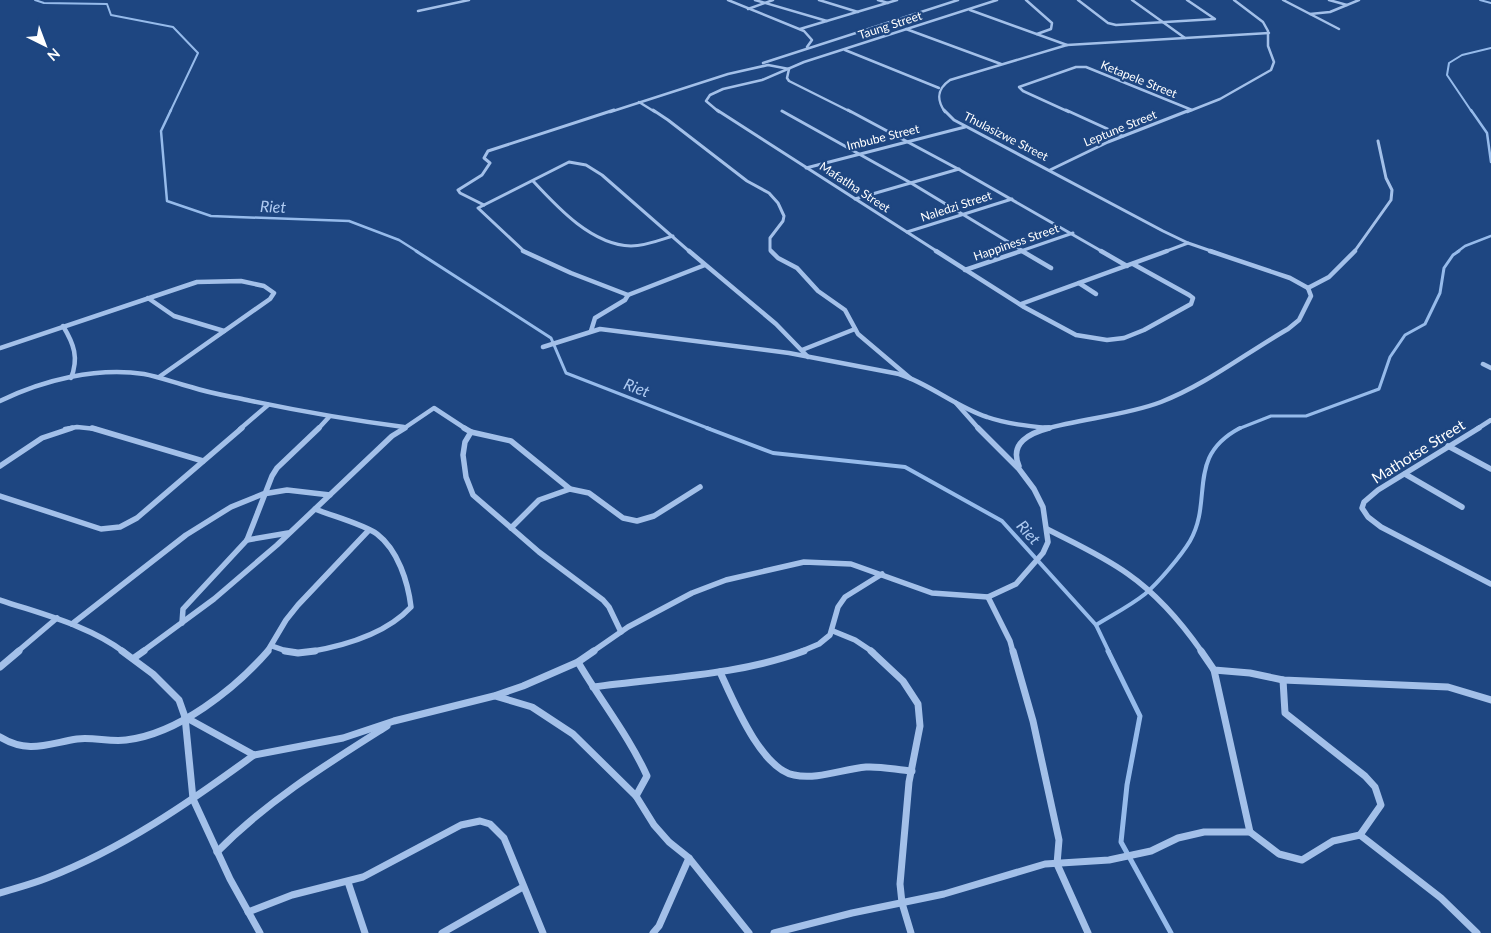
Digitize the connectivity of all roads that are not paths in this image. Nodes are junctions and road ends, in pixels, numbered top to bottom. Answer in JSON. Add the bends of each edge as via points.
{"nodes":[{"id":1,"x":468,"y":0,"type":"edge"},
{"id":2,"x":728,"y":0,"type":"edge"},
{"id":3,"x":755,"y":0,"type":"edge"},
{"id":4,"x":773,"y":0,"type":"edge"},
{"id":5,"x":819,"y":0,"type":"edge"},
{"id":6,"x":878,"y":0,"type":"edge"},
{"id":7,"x":897,"y":0,"type":"edge"},
{"id":8,"x":958,"y":0,"type":"edge"},
{"id":9,"x":997,"y":0,"type":"edge"},
{"id":10,"x":1026,"y":0,"type":"edge"},
{"id":11,"x":1078,"y":0,"type":"edge"},
{"id":12,"x":1132,"y":0,"type":"edge"},
{"id":13,"x":1187,"y":0,"type":"edge"},
{"id":14,"x":1234,"y":0,"type":"edge"},
{"id":15,"x":1283,"y":0,"type":"edge"},
{"id":16,"x":1329,"y":0,"type":"edge"},
{"id":17,"x":1359,"y":0,"type":"edge"},
{"id":18,"x":888,"y":3,"type":"junction"},
{"id":19,"x":765,"y":4,"type":"junction"},
{"id":20,"x":1349,"y":6,"type":"junction"},
{"id":21,"x":748,"y":9,"type":"junction"},
{"id":22,"x":969,"y":10,"type":"junction"},
{"id":23,"x":418,"y":11,"type":"dead end"},
{"id":24,"x":858,"y":12,"type":"junction"},
{"id":25,"x":1308,"y":14,"type":"junction"},
{"id":26,"x":828,"y":21,"type":"junction"},
{"id":27,"x":1164,"y":24,"type":"junction"},
{"id":28,"x":800,"y":29,"type":"junction"},
{"id":29,"x":906,"y":29,"type":"junction"},
{"id":30,"x":1339,"y":30,"type":"dead end"},
{"id":31,"x":1037,"y":34,"type":"junction"},
{"id":32,"x":1269,"y":34,"type":"junction"},
{"id":33,"x":1185,"y":38,"type":"junction"},
{"id":34,"x":1067,"y":45,"type":"junction"},
{"id":35,"x":803,"y":49,"type":"junction"},
{"id":36,"x":845,"y":50,"type":"junction"},
{"id":37,"x":1001,"y":64,"type":"junction"},
{"id":38,"x":753,"y":68,"type":"junction"},
{"id":39,"x":789,"y":69,"type":"junction"},
{"id":40,"x":939,"y":88,"type":"junction"},
{"id":41,"x":639,"y":102,"type":"junction"},
{"id":42,"x":1192,"y":110,"type":"junction"},
{"id":43,"x":782,"y":111,"type":"dead end"},
{"id":44,"x":966,"y":127,"type":"junction"},
{"id":45,"x":1123,"y":136,"type":"junction"},
{"id":46,"x":907,"y":141,"type":"junction"},
{"id":47,"x":1378,"y":141,"type":"dead end"},
{"id":48,"x":859,"y":154,"type":"junction"},
{"id":49,"x":806,"y":168,"type":"junction"},
{"id":50,"x":959,"y":169,"type":"junction"},
{"id":51,"x":1050,"y":170,"type":"junction"},
{"id":52,"x":533,"y":181,"type":"junction"},
{"id":53,"x":911,"y":183,"type":"junction"},
{"id":54,"x":855,"y":199,"type":"junction"},
{"id":55,"x":1012,"y":199,"type":"junction"},
{"id":56,"x":484,"y":205,"type":"junction"},
{"id":57,"x":964,"y":215,"type":"junction"},
{"id":58,"x":1040,"y":215,"type":"joint"},
{"id":59,"x":907,"y":232,"type":"junction"},
{"id":60,"x":1072,"y":233,"type":"junction"},
{"id":61,"x":673,"y":236,"type":"junction"},
{"id":62,"x":1188,"y":243,"type":"junction"},
{"id":63,"x":1022,"y":250,"type":"junction"},
{"id":64,"x":1133,"y":264,"type":"junction"},
{"id":65,"x":705,"y":265,"type":"junction"},
{"id":66,"x":1127,"y":266,"type":"junction"},
{"id":67,"x":1051,"y":268,"type":"dead end"},
{"id":68,"x":965,"y":270,"type":"junction"},
{"id":69,"x":1078,"y":283,"type":"junction"},
{"id":70,"x":1308,"y":288,"type":"junction"},
{"id":71,"x":1096,"y":294,"type":"dead end"},
{"id":72,"x":628,"y":295,"type":"junction"},
{"id":73,"x":148,"y":298,"type":"junction"},
{"id":74,"x":1021,"y":304,"type":"junction"},
{"id":75,"x":63,"y":326,"type":"junction"},
{"id":76,"x":855,"y":329,"type":"junction"},
{"id":77,"x":224,"y":330,"type":"junction"},
{"id":78,"x":591,"y":331,"type":"junction"},
{"id":79,"x":543,"y":347,"type":"dead end"},
{"id":80,"x":0,"y":348,"type":"edge"},
{"id":81,"x":802,"y":350,"type":"junction"},
{"id":82,"x":808,"y":357,"type":"junction"},
{"id":83,"x":1483,"y":364,"type":"dead end"},
{"id":84,"x":1491,"y":368,"type":"edge"},
{"id":85,"x":159,"y":377,"type":"junction"},
{"id":86,"x":70,"y":378,"type":"junction"},
{"id":87,"x":911,"y":378,"type":"junction"},
{"id":88,"x":0,"y":401,"type":"edge"},
{"id":89,"x":956,"y":403,"type":"junction"},
{"id":90,"x":268,"y":405,"type":"junction"},
{"id":91,"x":329,"y":418,"type":"junction"},
{"id":92,"x":1491,"y":420,"type":"edge"},
{"id":93,"x":404,"y":427,"type":"junction"},
{"id":94,"x":1049,"y":428,"type":"junction"},
{"id":95,"x":471,"y":432,"type":"junction"},
{"id":96,"x":1448,"y":446,"type":"junction"},
{"id":97,"x":203,"y":461,"type":"junction"},
{"id":98,"x":0,"y":466,"type":"edge"},
{"id":99,"x":1020,"y":469,"type":"junction"},
{"id":100,"x":1491,"y":469,"type":"edge"},
{"id":101,"x":1405,"y":474,"type":"junction"},
{"id":102,"x":700,"y":487,"type":"dead end"},
{"id":103,"x":570,"y":489,"type":"junction"},
{"id":104,"x":265,"y":494,"type":"junction"},
{"id":105,"x":330,"y":495,"type":"junction"},
{"id":106,"x":0,"y":496,"type":"edge"},
{"id":107,"x":1462,"y":507,"type":"dead end"},
{"id":108,"x":315,"y":509,"type":"junction"},
{"id":109,"x":510,"y":528,"type":"junction"},
{"id":110,"x":1047,"y":529,"type":"junction"},
{"id":111,"x":368,"y":530,"type":"junction"},
{"id":112,"x":290,"y":532,"type":"junction"},
{"id":113,"x":247,"y":540,"type":"junction"},
{"id":114,"x":882,"y":574,"type":"junction"},
{"id":115,"x":1491,"y":584,"type":"edge"},
{"id":116,"x":988,"y":597,"type":"junction"},
{"id":117,"x":0,"y":600,"type":"edge"},
{"id":118,"x":57,"y":618,"type":"junction"},
{"id":119,"x":182,"y":623,"type":"junction"},
{"id":120,"x":72,"y":624,"type":"junction"},
{"id":121,"x":833,"y":631,"type":"junction"},
{"id":122,"x":621,"y":632,"type":"junction"},
{"id":123,"x":272,"y":646,"type":"junction"},
{"id":124,"x":134,"y":658,"type":"junction"},
{"id":125,"x":578,"y":662,"type":"junction"},
{"id":126,"x":0,"y":667,"type":"edge"},
{"id":127,"x":1214,"y":670,"type":"junction"},
{"id":128,"x":720,"y":672,"type":"junction"},
{"id":129,"x":1283,"y":680,"type":"junction"},
{"id":130,"x":592,"y":687,"type":"junction"},
{"id":131,"x":494,"y":696,"type":"junction"},
{"id":132,"x":1491,"y":700,"type":"edge"},
{"id":133,"x":185,"y":717,"type":"junction"},
{"id":134,"x":394,"y":721,"type":"junction"},
{"id":135,"x":0,"y":737,"type":"edge"},
{"id":136,"x":254,"y":754,"type":"junction"},
{"id":137,"x":912,"y":771,"type":"junction"},
{"id":138,"x":636,"y":796,"type":"junction"},
{"id":139,"x":193,"y":800,"type":"junction"},
{"id":140,"x":1250,"y":832,"type":"junction"},
{"id":141,"x":1360,"y":835,"type":"junction"},
{"id":142,"x":217,"y":852,"type":"junction"},
{"id":143,"x":689,"y":858,"type":"junction"},
{"id":144,"x":1057,"y":864,"type":"junction"},
{"id":145,"x":348,"y":882,"type":"junction"},
{"id":146,"x":524,"y":887,"type":"junction"},
{"id":147,"x":0,"y":893,"type":"edge"},
{"id":148,"x":902,"y":903,"type":"junction"},
{"id":149,"x":248,"y":912,"type":"junction"},
{"id":150,"x":260,"y":933,"type":"edge"},
{"id":151,"x":366,"y":933,"type":"edge"},
{"id":152,"x":442,"y":933,"type":"edge"},
{"id":153,"x":543,"y":933,"type":"edge"},
{"id":154,"x":654,"y":933,"type":"edge"},
{"id":155,"x":749,"y":933,"type":"edge"},
{"id":156,"x":774,"y":933,"type":"edge"},
{"id":157,"x":911,"y":933,"type":"edge"},
{"id":158,"x":1088,"y":933,"type":"edge"},
{"id":159,"x":1477,"y":933,"type":"edge"}],
"edges":[{"from":1,"to":23,"type":"street"},
{"from":2,"to":21,"type":"street"},
{"from":3,"to":19,"type":"street"},
{"from":4,"to":19,"type":"street"},
{"from":5,"to":24,"type":"street"},
{"from":6,"to":18,"type":"street"},
{"from":7,"to":18,"type":"street"},
{"from":8,"to":35,"type":"street"},
{"from":9,"to":22,"type":"street","name":"Taung Street"},
{"from":10,"to":31,"type":"street","via":[[1052,23],[1050,29]]},
{"from":11,"to":27,"type":"street","via":[[1114,25]]},
{"from":12,"to":27,"type":"street"},
{"from":13,"to":27,"type":"street","via":[[1215,19]]},
{"from":14,"to":32,"type":"street","via":[[1258,17]]},
{"from":15,"to":25,"type":"street"},
{"from":16,"to":20,"type":"street"},
{"from":17,"to":20,"type":"street"},
{"from":18,"to":24,"type":"street"},
{"from":19,"to":21,"type":"street"},
{"from":19,"to":26,"type":"street"},
{"from":20,"to":25,"type":"street"},
{"from":21,"to":28,"type":"street"},
{"from":22,"to":29,"type":"street","name":"Taung Street"},
{"from":22,"to":31,"type":"street"},
{"from":24,"to":26,"type":"street"},
{"from":25,"to":30,"type":"street"},
{"from":26,"to":28,"type":"street"},
{"from":27,"to":33,"type":"street"},
{"from":28,"to":35,"type":"street","via":[[812,40]]},
{"from":29,"to":36,"type":"street","name":"Taung Street"},
{"from":29,"to":37,"type":"street"},
{"from":31,"to":34,"type":"street"},
{"from":32,"to":33,"type":"street"},
{"from":32,"to":42,"type":"street","name":"Leptune Street","via":[[1268,46],[1274,62],[1271,70],[1227,96]]},
{"from":33,"to":34,"type":"street"},
{"from":34,"to":37,"type":"street"},
{"from":35,"to":38,"type":"street"},
{"from":36,"to":39,"type":"street","name":"Taung Street"},
{"from":36,"to":40,"type":"street"},
{"from":37,"to":40,"type":"street","via":[[950,80]]},
{"from":38,"to":39,"type":"street","via":[[774,65]]},
{"from":38,"to":41,"type":"street"},
{"from":39,"to":46,"type":"street","name":"Naledzi Street","via":[[789,81]]},
{"from":39,"to":49,"type":"street","name":"Mafatlha Street","via":[[762,80],[723,88],[706,101]]},
{"from":40,"to":44,"type":"street","name":"Thulasizwe Street","via":[[942,109]]},
{"from":41,"to":56,"type":"street","via":[[485,153],[484,158],[491,164],[489,168],[458,190]]},
{"from":41,"to":76,"type":"street","via":[[668,120],[747,181],[769,193],[784,216],[770,238],[770,250],[845,310]]},
{"from":42,"to":45,"type":"street","name":"Leptune Street"},
{"from":42,"to":45,"type":"street","name":"Ketapele Street","via":[[1091,68],[1082,67],[1019,86],[1023,91]]},
{"from":43,"to":48,"type":"street"},
{"from":44,"to":46,"type":"street","name":"Imbube Street"},
{"from":44,"to":51,"type":"street","name":"Thulasizwe Street"},
{"from":45,"to":51,"type":"street","name":"Leptune Street"},
{"from":46,"to":48,"type":"street","name":"Imbube Street"},
{"from":46,"to":50,"type":"street","name":"Naledzi Street"},
{"from":47,"to":70,"type":"street","via":[[1392,190],[1391,200],[1338,270],[1326,281]]},
{"from":48,"to":49,"type":"street","name":"Imbube Street"},
{"from":48,"to":53,"type":"street"},
{"from":49,"to":54,"type":"street","name":"Mafatlha Street"},
{"from":50,"to":53,"type":"street"},
{"from":50,"to":55,"type":"street","name":"Naledzi Street"},
{"from":51,"to":62,"type":"street","name":"Thulasizwe Street"},
{"from":52,"to":56,"type":"street"},
{"from":52,"to":61,"type":"street","via":[[582,226],[610,243],[638,246]]},
{"from":52,"to":61,"type":"street","via":[[569,162],[586,165]]},
{"from":53,"to":54,"type":"street"},
{"from":53,"to":57,"type":"street"},
{"from":54,"to":59,"type":"street","name":"Mafatlha Street"},
{"from":55,"to":57,"type":"street","name":"Naledzi Street"},
{"from":55,"to":58,"type":"street","name":"Naledzi Street"},
{"from":56,"to":72,"type":"street","via":[[479,210],[523,251]]},
{"from":57,"to":59,"type":"street","name":"Naledzi Street"},
{"from":57,"to":63,"type":"street"},
{"from":58,"to":60,"type":"street","name":"Happiness Street"},
{"from":59,"to":68,"type":"street","name":"Mafatlha Street"},
{"from":60,"to":63,"type":"street","name":"Happiness Street"},
{"from":60,"to":66,"type":"street","name":"Happiness Street"},
{"from":61,"to":65,"type":"street"},
{"from":62,"to":64,"type":"street"},
{"from":62,"to":70,"type":"street","name":"Thulasizwe Street","via":[[1290,278]]},
{"from":63,"to":67,"type":"street"},
{"from":63,"to":68,"type":"street","name":"Happiness Street"},
{"from":64,"to":66,"type":"street"},
{"from":64,"to":74,"type":"street","name":"Mafatlha Street","via":[[1189,295],[1193,298],[1191,304],[1144,330],[1114,340],[1076,335]]},
{"from":65,"to":72,"type":"street"},
{"from":65,"to":81,"type":"street"},
{"from":66,"to":69,"type":"street"},
{"from":68,"to":74,"type":"street","name":"Mafatlha Street"},
{"from":69,"to":71,"type":"street"},
{"from":69,"to":74,"type":"street"},
{"from":70,"to":94,"type":"street","via":[[1311,296],[1299,320],[1189,390],[1129,412]]},
{"from":72,"to":78,"type":"street","via":[[595,318]]},
{"from":73,"to":75,"type":"street"},
{"from":73,"to":77,"type":"street","via":[[172,317]]},
{"from":73,"to":77,"type":"street","via":[[197,282],[225,280],[256,284],[274,293],[270,300]]},
{"from":75,"to":80,"type":"street"},
{"from":75,"to":86,"type":"street","via":[[75,347],[75,366]]},
{"from":76,"to":81,"type":"street"},
{"from":76,"to":87,"type":"street","via":[[867,343]]},
{"from":77,"to":85,"type":"street"},
{"from":78,"to":79,"type":"street"},
{"from":78,"to":82,"type":"street","via":[[619,330]]},
{"from":81,"to":82,"type":"street"},
{"from":82,"to":87,"type":"street"},
{"from":83,"to":84,"type":"street"},
{"from":85,"to":86,"type":"street","via":[[120,373]]},
{"from":85,"to":90,"type":"street","via":[[198,390]]},
{"from":86,"to":88,"type":"street","via":[[22,390]]},
{"from":87,"to":89,"type":"street"},
{"from":89,"to":94,"type":"street","via":[[999,420]]},
{"from":89,"to":99,"type":"street"},
{"from":90,"to":91,"type":"street"},
{"from":90,"to":97,"type":"street"},
{"from":91,"to":93,"type":"street"},
{"from":91,"to":104,"type":"street","via":[[277,468]]},
{"from":92,"to":96,"type":"street","name":"Mathotse Street"},
{"from":93,"to":95,"type":"street","via":[[434,408]]},
{"from":93,"to":105,"type":"street"},
{"from":94,"to":99,"type":"street","via":[[1018,445],[1015,451]]},
{"from":95,"to":103,"type":"street","via":[[510,441]]},
{"from":95,"to":109,"type":"street","via":[[465,442],[468,487]]},
{"from":96,"to":100,"type":"street"},
{"from":96,"to":101,"type":"street","name":"Mathotse Street"},
{"from":97,"to":98,"type":"street","via":[[81,426],[47,435]]},
{"from":97,"to":106,"type":"street","via":[[132,522],[113,530]]},
{"from":99,"to":110,"type":"street","via":[[1040,498]]},
{"from":101,"to":107,"type":"street"},
{"from":101,"to":115,"type":"street","name":"Mathotse Street","via":[[1364,502],[1362,508],[1368,517],[1381,527]]},
{"from":102,"to":103,"type":"street","via":[[654,516],[637,520],[623,518],[589,493]]},
{"from":103,"to":109,"type":"street","via":[[540,500]]},
{"from":104,"to":105,"type":"street","via":[[298,489]]},
{"from":104,"to":113,"type":"street"},
{"from":104,"to":120,"type":"street","via":[[204,522]]},
{"from":105,"to":108,"type":"street"},
{"from":108,"to":111,"type":"street"},
{"from":108,"to":112,"type":"street"},
{"from":109,"to":122,"type":"street","via":[[610,606]]},
{"from":110,"to":116,"type":"street","via":[[1048,542],[1043,553],[1016,584]]},
{"from":110,"to":127,"type":"street","via":[[1136,579],[1187,630]]},
{"from":111,"to":123,"type":"street","via":[[290,615]]},
{"from":111,"to":123,"type":"street","via":[[387,543],[400,567],[411,601],[408,611],[392,623],[345,643],[302,653]]},
{"from":112,"to":113,"type":"street"},
{"from":112,"to":119,"type":"street"},
{"from":113,"to":119,"type":"street","via":[[183,609]]},
{"from":114,"to":116,"type":"street","via":[[932,593]]},
{"from":114,"to":121,"type":"street","via":[[850,593],[840,603],[833,615]]},
{"from":114,"to":122,"type":"street","via":[[851,564],[827,562],[804,562],[774,568],[711,585]]},
{"from":116,"to":144,"type":"street","via":[[1010,642],[1033,721],[1059,840]]},
{"from":117,"to":118,"type":"street"},
{"from":118,"to":120,"type":"street"},
{"from":118,"to":126,"type":"street"},
{"from":119,"to":124,"type":"street"},
{"from":120,"to":124,"type":"street"},
{"from":121,"to":128,"type":"street","via":[[819,644],[776,661]]},
{"from":121,"to":137,"type":"street","via":[[876,654],[915,697],[921,719]]},
{"from":122,"to":125,"type":"street"},
{"from":123,"to":133,"type":"street","via":[[228,689]]},
{"from":124,"to":133,"type":"street","via":[[179,700]]},
{"from":125,"to":130,"type":"street"},
{"from":125,"to":131,"type":"street"},
{"from":127,"to":129,"type":"street"},
{"from":127,"to":140,"type":"street"},
{"from":128,"to":130,"type":"street"},
{"from":128,"to":137,"type":"street","via":[[763,750],[774,764],[786,772],[805,776],[878,766]]},
{"from":129,"to":132,"type":"street","via":[[1448,687]]},
{"from":129,"to":141,"type":"street","via":[[1285,713],[1358,770],[1376,789],[1381,806]]},
{"from":130,"to":138,"type":"street","via":[[637,754],[647,776]]},
{"from":131,"to":134,"type":"street"},
{"from":131,"to":138,"type":"street","via":[[532,707],[573,734]]},
{"from":133,"to":135,"type":"street","via":[[160,731],[129,740],[80,739],[36,749],[14,745]]},
{"from":133,"to":136,"type":"street"},
{"from":133,"to":139,"type":"street"},
{"from":134,"to":136,"type":"street","via":[[343,738]]},
{"from":134,"to":142,"type":"street","via":[[239,828]]},
{"from":136,"to":139,"type":"street"},
{"from":137,"to":148,"type":"street","via":[[902,845]]},
{"from":138,"to":143,"type":"street","via":[[654,825]]},
{"from":139,"to":142,"type":"street"},
{"from":139,"to":147,"type":"street","via":[[94,857],[53,876]]},
{"from":140,"to":141,"type":"street","via":[[1279,854],[1302,860],[1333,841]]},
{"from":140,"to":144,"type":"street","via":[[1204,832],[1178,838],[1151,851],[1115,859]]},
{"from":141,"to":159,"type":"street","via":[[1442,898]]},
{"from":142,"to":149,"type":"street"},
{"from":143,"to":154,"type":"street"},
{"from":143,"to":155,"type":"street"},
{"from":144,"to":148,"type":"street","via":[[1045,864]]},
{"from":144,"to":158,"type":"street"},
{"from":145,"to":146,"type":"street","via":[[461,825],[476,821],[498,828]]},
{"from":145,"to":149,"type":"street","via":[[292,896]]},
{"from":145,"to":151,"type":"street"},
{"from":146,"to":152,"type":"street"},
{"from":146,"to":153,"type":"street"},
{"from":148,"to":156,"type":"street","via":[[852,912]]},
{"from":148,"to":157,"type":"street"},
{"from":149,"to":150,"type":"street"}]}
